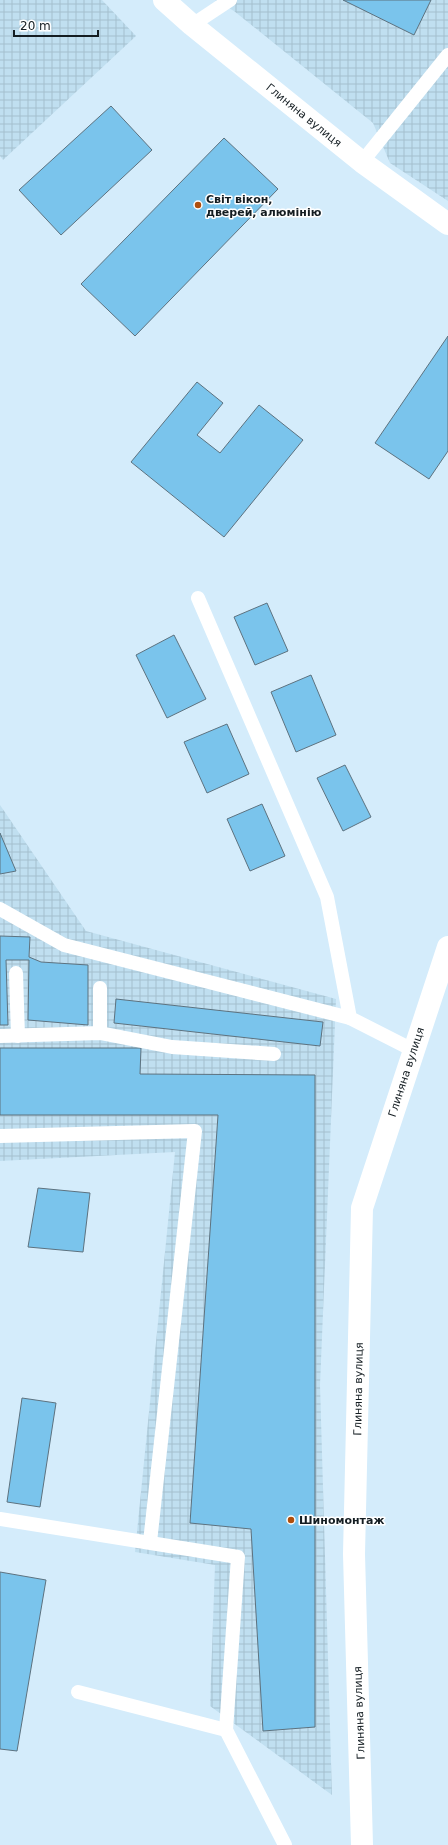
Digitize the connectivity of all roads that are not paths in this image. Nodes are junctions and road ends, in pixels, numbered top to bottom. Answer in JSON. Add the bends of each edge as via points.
{"nodes":[{"id":1,"x":164,"y":0,"type":"edge"},
{"id":2,"x":230,"y":0,"type":"edge"},
{"id":3,"x":192,"y":25,"type":"junction"},
{"id":4,"x":448,"y":55,"type":"edge"},
{"id":5,"x":362,"y":162,"type":"junction"},
{"id":6,"x":448,"y":224,"type":"edge"},
{"id":7,"x":198,"y":598,"type":"dead end"},
{"id":8,"x":0,"y":909,"type":"edge"},
{"id":9,"x":448,"y":947,"type":"edge"},
{"id":10,"x":16,"y":973,"type":"dead end"},
{"id":11,"x":100,"y":988,"type":"dead end"},
{"id":12,"x":350,"y":1018,"type":"junction"},
{"id":13,"x":100,"y":1033,"type":"junction"},
{"id":14,"x":0,"y":1036,"type":"edge"},
{"id":15,"x":18,"y":1036,"type":"junction"},
{"id":16,"x":413,"y":1050,"type":"junction"},
{"id":17,"x":274,"y":1054,"type":"dead end"},
{"id":18,"x":0,"y":1136,"type":"edge"},
{"id":19,"x":0,"y":1519,"type":"edge"},
{"id":20,"x":150,"y":1542,"type":"junction"},
{"id":21,"x":78,"y":1692,"type":"dead end"},
{"id":22,"x":226,"y":1730,"type":"junction"},
{"id":23,"x":285,"y":1845,"type":"edge"},
{"id":24,"x":362,"y":1845,"type":"edge"}],
"edges":[{"from":1,"to":3,"type":"street","name":"Глиняна вулиця"},
{"from":2,"to":3,"type":"lane"},
{"from":3,"to":5,"type":"street","name":"Глиняна вулиця"},
{"from":4,"to":5,"type":"lane"},
{"from":5,"to":6,"type":"street","name":"Глиняна вулиця"},
{"from":7,"to":12,"type":"lane","via":[[327,897]]},
{"from":8,"to":12,"type":"lane","via":[[64,945]]},
{"from":9,"to":16,"type":"street","name":"Глиняна вулиця"},
{"from":10,"to":15,"type":"lane"},
{"from":11,"to":13,"type":"lane"},
{"from":12,"to":16,"type":"lane"},
{"from":13,"to":15,"type":"lane"},
{"from":13,"to":17,"type":"lane","via":[[172,1047]]},
{"from":14,"to":15,"type":"lane"},
{"from":16,"to":24,"type":"street","name":"Глиняна вулиця","via":[[362,1208],[354,1554]]},
{"from":18,"to":20,"type":"lane","via":[[195,1131]]},
{"from":19,"to":20,"type":"lane"},
{"from":20,"to":22,"type":"lane","via":[[238,1557]]},
{"from":21,"to":22,"type":"lane"},
{"from":22,"to":23,"type":"lane"}]}
